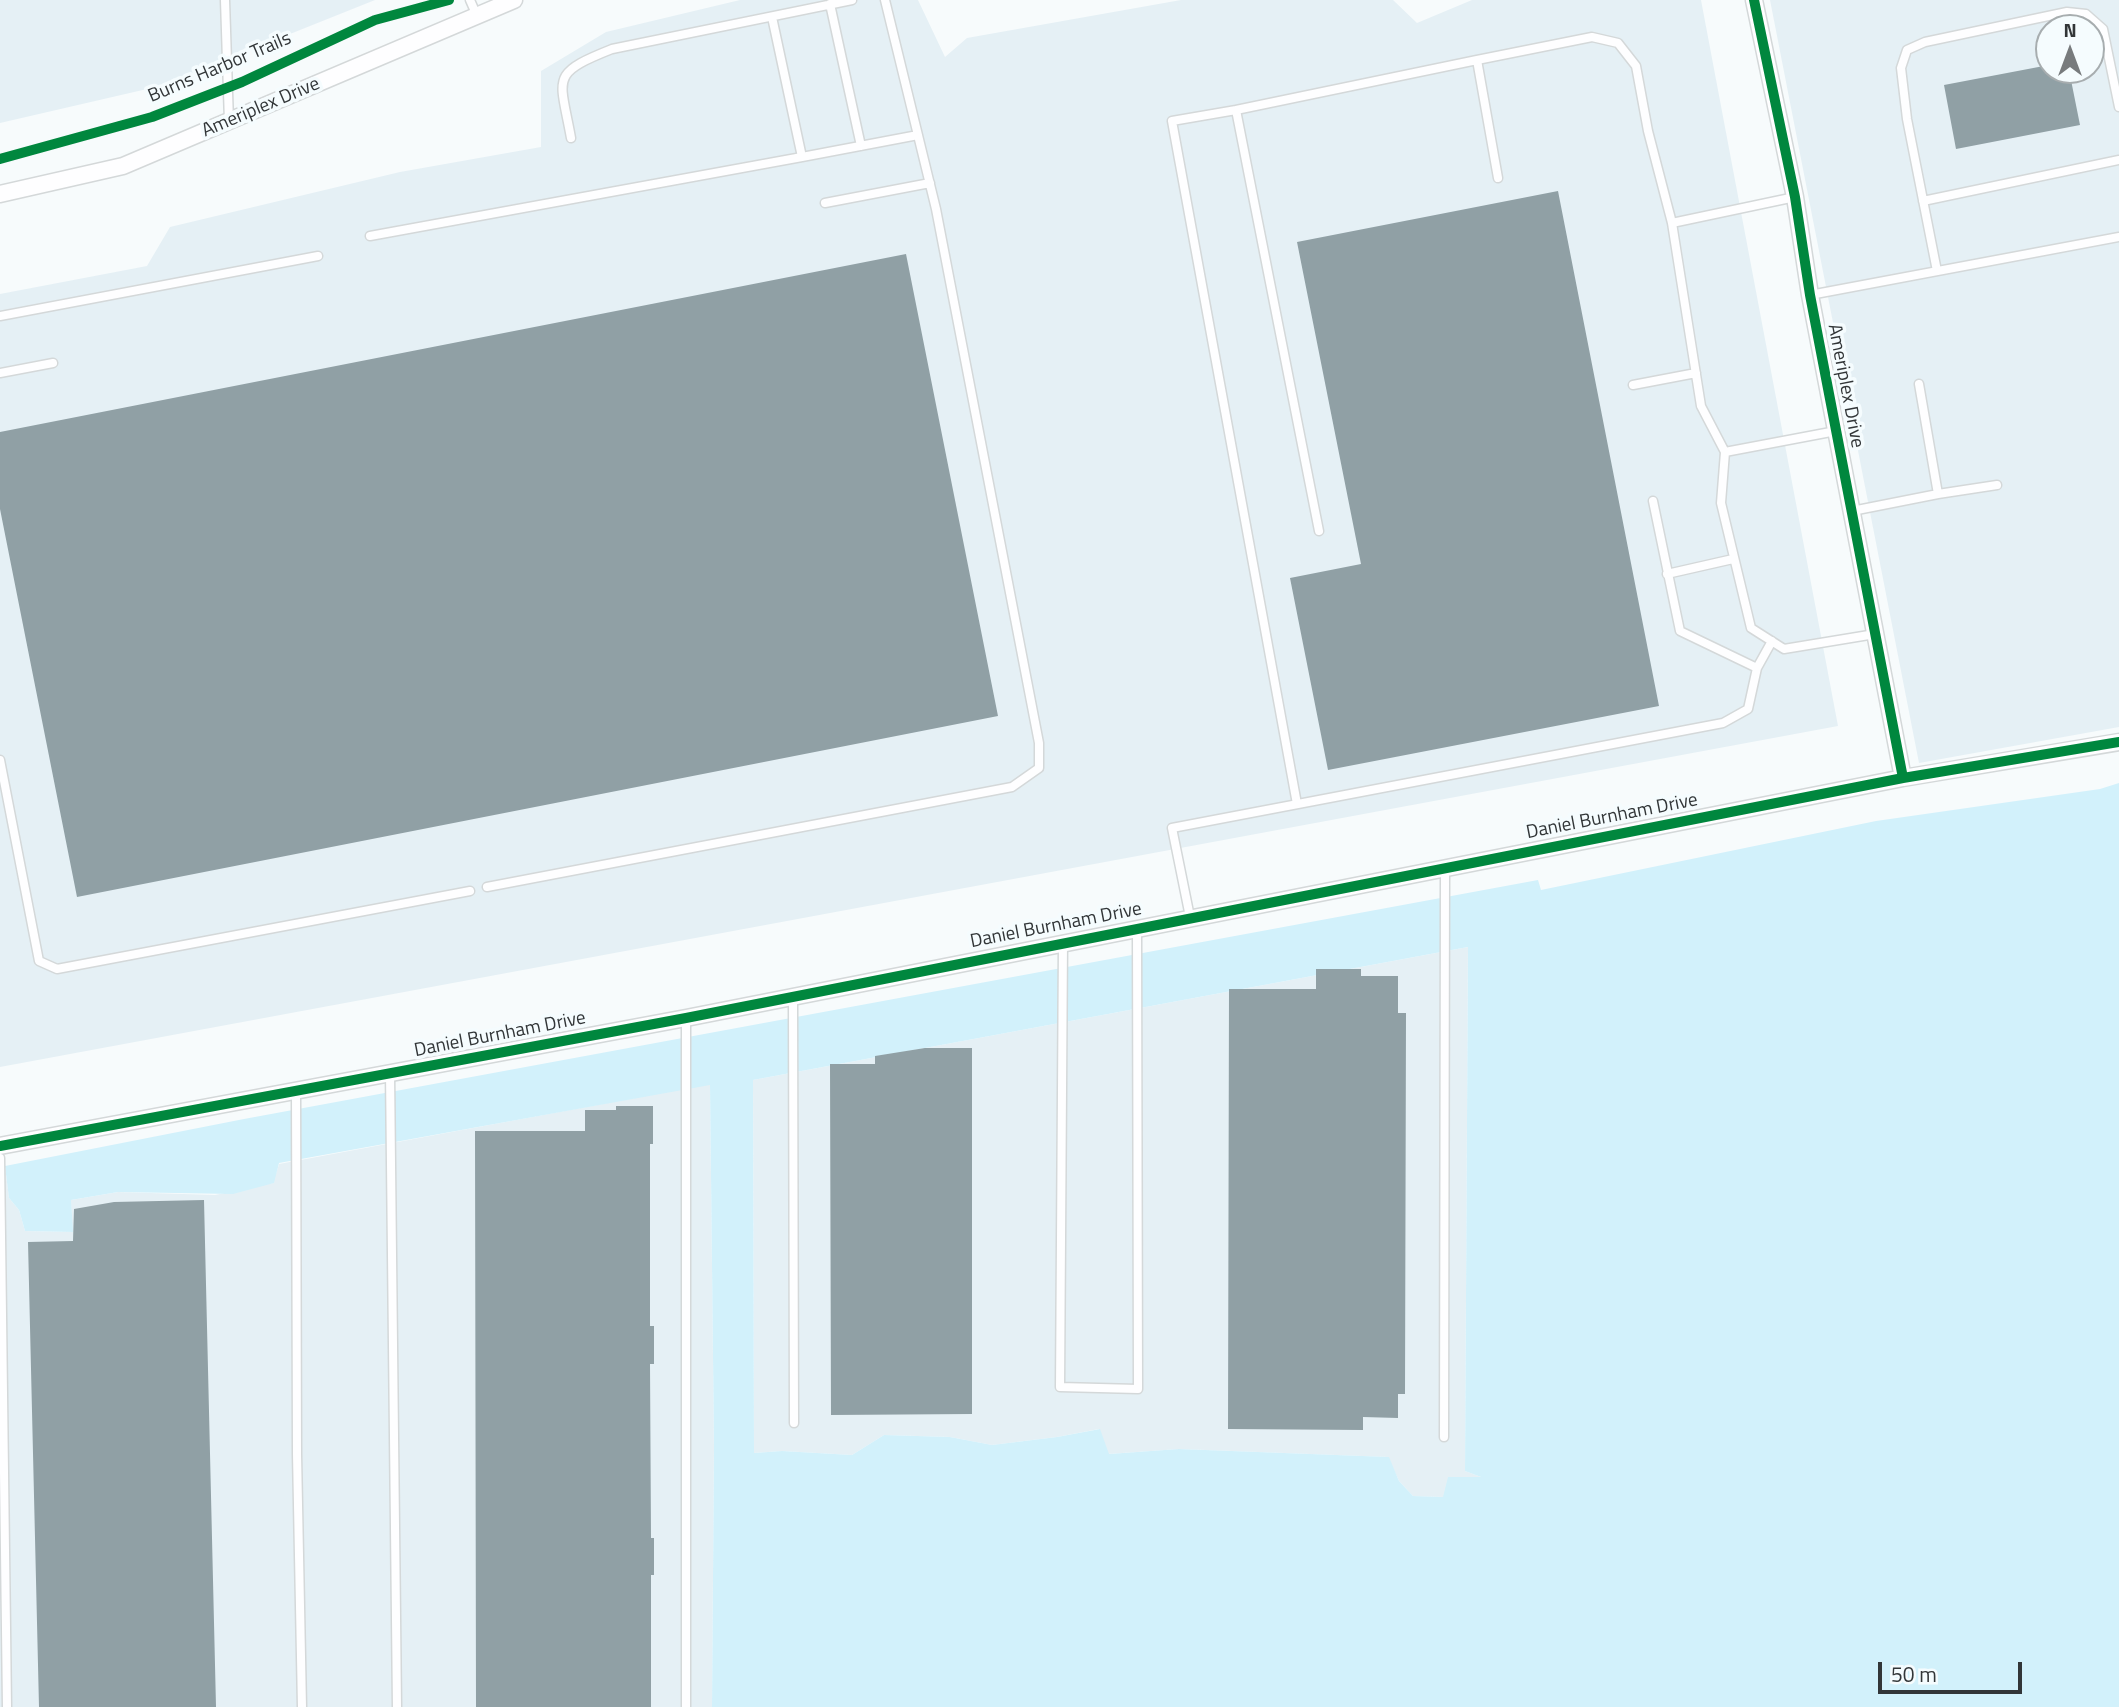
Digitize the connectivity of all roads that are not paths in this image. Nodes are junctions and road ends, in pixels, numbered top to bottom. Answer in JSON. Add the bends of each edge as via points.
{"nodes":[{"id":1,"x":225,"y":0,"type":"edge"},
{"id":2,"x":470,"y":0,"type":"edge"},
{"id":3,"x":514,"y":0,"type":"edge"},
{"id":4,"x":852,"y":0,"type":"edge"},
{"id":5,"x":885,"y":0,"type":"edge"},
{"id":6,"x":1754,"y":0,"type":"edge"},
{"id":7,"x":830,"y":4,"type":"junction"},
{"id":8,"x":477,"y":16,"type":"junction"},
{"id":9,"x":772,"y":16,"type":"junction"},
{"id":10,"x":1477,"y":60,"type":"junction"},
{"id":11,"x":2119,"y":107,"type":"edge"},
{"id":12,"x":1236,"y":110,"type":"junction"},
{"id":13,"x":229,"y":122,"type":"junction"},
{"id":14,"x":918,"y":135,"type":"junction"},
{"id":15,"x":571,"y":138,"type":"dead end"},
{"id":16,"x":861,"y":146,"type":"junction"},
{"id":17,"x":802,"y":157,"type":"junction"},
{"id":18,"x":2119,"y":160,"type":"edge"},
{"id":19,"x":1499,"y":178,"type":"dead end"},
{"id":20,"x":930,"y":183,"type":"junction"},
{"id":21,"x":0,"y":194,"type":"edge"},
{"id":22,"x":1795,"y":197,"type":"junction"},
{"id":23,"x":1923,"y":201,"type":"junction"},
{"id":24,"x":825,"y":203,"type":"dead end"},
{"id":25,"x":1672,"y":223,"type":"junction"},
{"id":26,"x":370,"y":236,"type":"dead end"},
{"id":27,"x":2119,"y":237,"type":"edge"},
{"id":28,"x":318,"y":256,"type":"dead end"},
{"id":29,"x":1937,"y":271,"type":"junction"},
{"id":30,"x":1810,"y":295,"type":"junction"},
{"id":31,"x":0,"y":316,"type":"edge"},
{"id":32,"x":53,"y":362,"type":"dead end"},
{"id":33,"x":0,"y":373,"type":"edge"},
{"id":34,"x":1696,"y":373,"type":"junction"},
{"id":35,"x":1919,"y":384,"type":"dead end"},
{"id":36,"x":1633,"y":386,"type":"dead end"},
{"id":37,"x":1836,"y":431,"type":"junction"},
{"id":38,"x":1725,"y":452,"type":"junction"},
{"id":39,"x":1997,"y":485,"type":"dead end"},
{"id":40,"x":1938,"y":494,"type":"junction"},
{"id":41,"x":1653,"y":500,"type":"dead end"},
{"id":42,"x":1852,"y":511,"type":"junction"},
{"id":43,"x":1319,"y":531,"type":"dead end"},
{"id":44,"x":1732,"y":559,"type":"junction"},
{"id":45,"x":1667,"y":574,"type":"junction"},
{"id":46,"x":1875,"y":634,"type":"junction"},
{"id":47,"x":1772,"y":641,"type":"junction"},
{"id":48,"x":1757,"y":668,"type":"junction"},
{"id":49,"x":2119,"y":742,"type":"edge"},
{"id":50,"x":0,"y":760,"type":"edge"},
{"id":51,"x":1903,"y":778,"type":"junction"},
{"id":52,"x":1297,"y":804,"type":"junction"},
{"id":53,"x":1445,"y":867,"type":"junction"},
{"id":54,"x":487,"y":887,"type":"dead end"},
{"id":55,"x":470,"y":891,"type":"dead end"},
{"id":56,"x":1191,"y":917,"type":"junction"},
{"id":57,"x":1137,"y":928,"type":"junction"},
{"id":58,"x":1063,"y":942,"type":"junction"},
{"id":59,"x":793,"y":997,"type":"junction"},
{"id":60,"x":686,"y":1018,"type":"junction"},
{"id":61,"x":390,"y":1073,"type":"junction"},
{"id":62,"x":296,"y":1091,"type":"junction"},
{"id":63,"x":0,"y":1146,"type":"edge"},
{"id":64,"x":0,"y":1158,"type":"edge"},
{"id":65,"x":794,"y":1423,"type":"dead end"},
{"id":66,"x":1444,"y":1437,"type":"dead end"},
{"id":67,"x":8,"y":1707,"type":"edge"},
{"id":68,"x":302,"y":1707,"type":"edge"},
{"id":69,"x":397,"y":1707,"type":"edge"},
{"id":70,"x":687,"y":1707,"type":"edge"}],
"edges":[{"from":1,"to":13,"type":"lane"},
{"from":2,"to":8,"type":"lane"},
{"from":3,"to":8,"type":"street","name":"Ameriplex Drive"},
{"from":4,"to":7,"type":"lane"},
{"from":5,"to":14,"type":"lane"},
{"from":6,"to":22,"type":"street","name":"Ameriplex Drive"},
{"from":7,"to":9,"type":"lane"},
{"from":7,"to":16,"type":"lane"},
{"from":8,"to":13,"type":"street","name":"Ameriplex Drive"},
{"from":9,"to":15,"type":"lane","via":[[612,49],[568,69],[561,83]]},
{"from":9,"to":17,"type":"lane"},
{"from":10,"to":12,"type":"lane"},
{"from":10,"to":19,"type":"lane"},
{"from":10,"to":25,"type":"lane","via":[[1592,37],[1618,43],[1636,66]]},
{"from":11,"to":23,"type":"lane","via":[[2103,29],[2086,14],[2067,12],[1907,50],[1901,68]]},
{"from":12,"to":43,"type":"lane"},
{"from":12,"to":52,"type":"lane","via":[[1172,121]]},
{"from":13,"to":21,"type":"street","name":"Ameriplex Drive","via":[[123,166]]},
{"from":14,"to":16,"type":"lane"},
{"from":14,"to":20,"type":"lane"},
{"from":16,"to":17,"type":"lane"},
{"from":17,"to":26,"type":"lane"},
{"from":18,"to":23,"type":"lane"},
{"from":20,"to":24,"type":"lane"},
{"from":20,"to":54,"type":"lane","via":[[1039,743],[1039,768],[1012,787]]},
{"from":22,"to":25,"type":"lane"},
{"from":22,"to":30,"type":"street","name":"Ameriplex Drive"},
{"from":23,"to":29,"type":"lane"},
{"from":25,"to":34,"type":"lane"},
{"from":27,"to":29,"type":"lane"},
{"from":28,"to":31,"type":"lane"},
{"from":29,"to":30,"type":"lane"},
{"from":30,"to":37,"type":"street","name":"Ameriplex Drive"},
{"from":32,"to":33,"type":"lane"},
{"from":34,"to":36,"type":"lane"},
{"from":34,"to":38,"type":"lane","via":[[1701,405]]},
{"from":35,"to":40,"type":"lane"},
{"from":37,"to":38,"type":"lane"},
{"from":37,"to":42,"type":"street","name":"Ameriplex Drive"},
{"from":38,"to":44,"type":"lane","via":[[1721,503]]},
{"from":39,"to":40,"type":"lane"},
{"from":40,"to":42,"type":"lane"},
{"from":41,"to":45,"type":"lane"},
{"from":42,"to":46,"type":"street","name":"Ameriplex Drive"},
{"from":44,"to":45,"type":"lane"},
{"from":44,"to":47,"type":"lane","via":[[1751,628]]},
{"from":45,"to":48,"type":"lane","via":[[1680,631]]},
{"from":46,"to":47,"type":"lane","via":[[1784,649]]},
{"from":46,"to":51,"type":"street","name":"Ameriplex Drive"},
{"from":47,"to":48,"type":"lane"},
{"from":48,"to":52,"type":"lane","via":[[1748,709],[1723,723]]},
{"from":49,"to":51,"type":"street","name":"Daniel Burnham Drive"},
{"from":50,"to":55,"type":"lane","via":[[39,961],[57,969]]},
{"from":51,"to":53,"type":"street","name":"Daniel Burnham Drive"},
{"from":52,"to":56,"type":"lane","via":[[1172,828]]},
{"from":53,"to":56,"type":"street","name":"Daniel Burnham Drive"},
{"from":53,"to":66,"type":"lane"},
{"from":56,"to":57,"type":"street","name":"Daniel Burnham Drive"},
{"from":57,"to":58,"type":"street","name":"Daniel Burnham Drive"},
{"from":57,"to":58,"type":"lane","via":[[1138,1389],[1060,1387]]},
{"from":58,"to":59,"type":"street","name":"Daniel Burnham Drive"},
{"from":59,"to":60,"type":"street","name":"Daniel Burnham Drive"},
{"from":59,"to":65,"type":"lane"},
{"from":60,"to":61,"type":"street","name":"Daniel Burnham Drive"},
{"from":60,"to":70,"type":"lane"},
{"from":61,"to":62,"type":"street","name":"Daniel Burnham Drive"},
{"from":61,"to":69,"type":"lane"},
{"from":62,"to":63,"type":"street","name":"Daniel Burnham Drive"},
{"from":62,"to":68,"type":"lane"},
{"from":64,"to":67,"type":"lane"}]}
